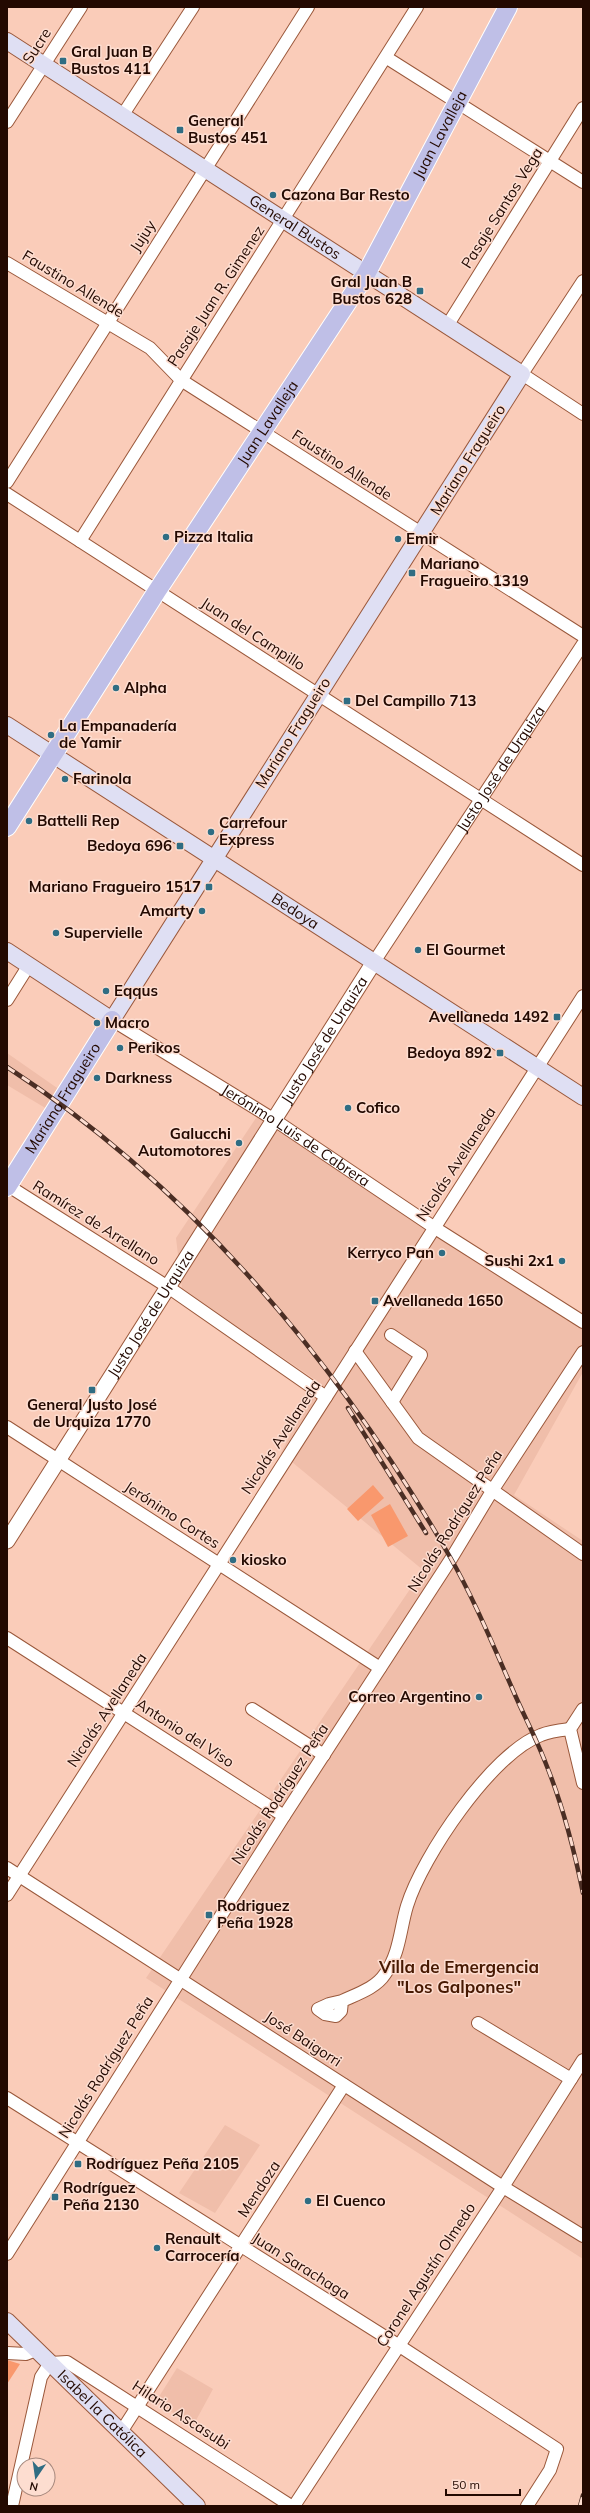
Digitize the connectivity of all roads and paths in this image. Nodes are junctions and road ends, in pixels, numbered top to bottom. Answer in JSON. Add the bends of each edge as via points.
{"nodes":[{"id":1,"x":81,"y":7,"type":"edge"},
{"id":2,"x":193,"y":7,"type":"edge"},
{"id":3,"x":308,"y":7,"type":"edge"},
{"id":4,"x":417,"y":7,"type":"edge"},
{"id":5,"x":508,"y":7,"type":"edge"},
{"id":6,"x":7,"y":41,"type":"edge"},
{"id":7,"x":387,"y":58,"type":"junction"},
{"id":8,"x":44,"y":65,"type":"junction"},
{"id":9,"x":458,"y":102,"type":"junction"},
{"id":10,"x":583,"y":108,"type":"edge"},
{"id":11,"x":122,"y":116,"type":"junction"},
{"id":12,"x":7,"y":122,"type":"edge"},
{"id":13,"x":550,"y":161,"type":"junction"},
{"id":14,"x":205,"y":169,"type":"junction"},
{"id":15,"x":583,"y":182,"type":"edge"},
{"id":16,"x":284,"y":220,"type":"junction"},
{"id":17,"x":7,"y":263,"type":"edge"},
{"id":18,"x":366,"y":274,"type":"junction"},
{"id":19,"x":583,"y":281,"type":"edge"},
{"id":20,"x":107,"y":322,"type":"junction"},
{"id":21,"x":447,"y":326,"type":"junction"},
{"id":22,"x":522,"y":374,"type":"junction"},
{"id":23,"x":181,"y":380,"type":"junction"},
{"id":24,"x":583,"y":414,"type":"edge"},
{"id":25,"x":261,"y":432,"type":"junction"},
{"id":26,"x":7,"y":482,"type":"edge"},
{"id":27,"x":7,"y":494,"type":"edge"},
{"id":28,"x":422,"y":535,"type":"junction"},
{"id":29,"x":80,"y":541,"type":"junction"},
{"id":30,"x":157,"y":591,"type":"junction"},
{"id":31,"x":583,"y":636,"type":"edge"},
{"id":32,"x":583,"y":644,"type":"edge"},
{"id":33,"x":317,"y":694,"type":"junction"},
{"id":34,"x":7,"y":725,"type":"edge"},
{"id":35,"x":53,"y":755,"type":"junction"},
{"id":36,"x":480,"y":799,"type":"junction"},
{"id":37,"x":7,"y":827,"type":"edge"},
{"id":38,"x":214,"y":859,"type":"junction"},
{"id":39,"x":583,"y":866,"type":"edge"},
{"id":40,"x":7,"y":951,"type":"edge"},
{"id":41,"x":374,"y":962,"type":"junction"},
{"id":42,"x":29,"y":965,"type":"junction"},
{"id":43,"x":583,"y":996,"type":"edge"},
{"id":44,"x":7,"y":1000,"type":"edge"},
{"id":45,"x":112,"y":1020,"type":"junction"},
{"id":46,"x":537,"y":1068,"type":"junction"},
{"id":47,"x":583,"y":1097,"type":"edge"},
{"id":48,"x":273,"y":1119,"type":"junction"},
{"id":49,"x":7,"y":1186,"type":"edge"},
{"id":50,"x":435,"y":1228,"type":"junction"},
{"id":51,"x":168,"y":1287,"type":"junction"},
{"id":52,"x":583,"y":1322,"type":"edge"},
{"id":53,"x":391,"y":1335,"type":"dead end"},
{"id":54,"x":355,"y":1351,"type":"junction"},
{"id":55,"x":583,"y":1352,"type":"edge"},
{"id":56,"x":326,"y":1397,"type":"junction"},
{"id":57,"x":392,"y":1402,"type":"junction"},
{"id":58,"x":7,"y":1427,"type":"edge"},
{"id":59,"x":58,"y":1460,"type":"junction"},
{"id":60,"x":492,"y":1491,"type":"junction"},
{"id":61,"x":7,"y":1541,"type":"edge"},
{"id":62,"x":583,"y":1554,"type":"edge"},
{"id":63,"x":219,"y":1564,"type":"junction"},
{"id":64,"x":7,"y":1638,"type":"edge"},
{"id":65,"x":380,"y":1668,"type":"junction"},
{"id":66,"x":583,"y":1708,"type":"edge"},
{"id":67,"x":252,"y":1709,"type":"dead end"},
{"id":68,"x":124,"y":1713,"type":"junction"},
{"id":69,"x":570,"y":1729,"type":"junction"},
{"id":70,"x":324,"y":1755,"type":"junction"},
{"id":71,"x":583,"y":1783,"type":"edge"},
{"id":72,"x":284,"y":1816,"type":"junction"},
{"id":73,"x":7,"y":1868,"type":"edge"},
{"id":74,"x":19,"y":1876,"type":"junction"},
{"id":75,"x":7,"y":1895,"type":"edge"},
{"id":76,"x":181,"y":1979,"type":"junction"},
{"id":77,"x":342,"y":2001,"type":"dead end"},
{"id":78,"x":478,"y":2024,"type":"dead end"},
{"id":79,"x":583,"y":2060,"type":"edge"},
{"id":80,"x":571,"y":2079,"type":"junction"},
{"id":81,"x":344,"y":2085,"type":"junction"},
{"id":82,"x":7,"y":2098,"type":"edge"},
{"id":83,"x":76,"y":2143,"type":"junction"},
{"id":84,"x":503,"y":2187,"type":"junction"},
{"id":85,"x":583,"y":2236,"type":"edge"},
{"id":86,"x":241,"y":2247,"type":"junction"},
{"id":87,"x":7,"y":2254,"type":"edge"},
{"id":88,"x":7,"y":2321,"type":"edge"},
{"id":89,"x":398,"y":2345,"type":"junction"},
{"id":90,"x":36,"y":2350,"type":"junction"},
{"id":91,"x":7,"y":2353,"type":"edge"},
{"id":92,"x":50,"y":2364,"type":"junction"},
{"id":93,"x":139,"y":2407,"type":"junction"},
{"id":94,"x":121,"y":2432,"type":"junction"},
{"id":95,"x":12,"y":2506,"type":"edge"},
{"id":96,"x":197,"y":2506,"type":"edge"},
{"id":97,"x":292,"y":2506,"type":"edge"},
{"id":98,"x":527,"y":2506,"type":"edge"}],
"edges":[{"from":1,"to":8,"type":"street","name":"Sucre"},
{"from":2,"to":11,"type":"street"},
{"from":3,"to":14,"type":"street","name":"Jujuy"},
{"from":4,"to":7,"type":"street","name":"Pasaje Juan R. Gimenez"},
{"from":5,"to":9,"type":"main road","name":"Juan Lavalleja"},
{"from":6,"to":8,"type":"main road","name":"General Bustos"},
{"from":7,"to":9,"type":"street"},
{"from":7,"to":16,"type":"street","name":"Pasaje Juan R. Gimenez"},
{"from":8,"to":11,"type":"main road","name":"General Bustos"},
{"from":8,"to":12,"type":"street","name":"Sucre"},
{"from":9,"to":13,"type":"street"},
{"from":9,"to":18,"type":"main road","name":"Juan Lavalleja"},
{"from":10,"to":13,"type":"street","name":"Pasaje Santos Vega"},
{"from":11,"to":14,"type":"main road","name":"General Bustos"},
{"from":13,"to":15,"type":"street"},
{"from":13,"to":21,"type":"street","name":"Pasaje Santos Vega"},
{"from":14,"to":16,"type":"main road","name":"General Bustos"},
{"from":14,"to":20,"type":"street","name":"Jujuy"},
{"from":16,"to":18,"type":"main road","name":"General Bustos"},
{"from":16,"to":23,"type":"street","name":"Pasaje Juan R. Gimenez"},
{"from":17,"to":20,"type":"street","name":"Faustino Allende"},
{"from":18,"to":21,"type":"main road","name":"General Bustos"},
{"from":18,"to":25,"type":"main road","name":"Juan Lavalleja"},
{"from":19,"to":22,"type":"street","name":"Mariano Fragueiro"},
{"from":20,"to":23,"type":"street","name":"Faustino Allende","via":[[150,348]]},
{"from":20,"to":26,"type":"street","name":"Jujuy"},
{"from":21,"to":22,"type":"main road","name":"General Bustos"},
{"from":22,"to":24,"type":"street","name":"General Bustos"},
{"from":22,"to":28,"type":"main road","name":"Mariano Fragueiro"},
{"from":23,"to":25,"type":"street","name":"Faustino Allende"},
{"from":23,"to":29,"type":"street","name":"Pasaje Juan R. Gimenez"},
{"from":25,"to":28,"type":"street","name":"Faustino Allende"},
{"from":25,"to":30,"type":"main road","name":"Juan Lavalleja"},
{"from":27,"to":29,"type":"street","name":"Juan del Campillo"},
{"from":28,"to":31,"type":"street","name":"Faustino Allende"},
{"from":28,"to":33,"type":"main road","name":"Mariano Fragueiro"},
{"from":29,"to":30,"type":"street","name":"Juan del Campillo"},
{"from":30,"to":33,"type":"street","name":"Juan del Campillo"},
{"from":30,"to":35,"type":"main road","name":"Juan Lavalleja"},
{"from":32,"to":36,"type":"street","name":"Justo José de Urquiza"},
{"from":33,"to":36,"type":"street","name":"Juan del Campillo"},
{"from":33,"to":38,"type":"main road","name":"Mariano Fragueiro"},
{"from":34,"to":35,"type":"main road","name":"Bedoya"},
{"from":35,"to":37,"type":"main road","name":"Juan Lavalleja"},
{"from":35,"to":38,"type":"main road","name":"Bedoya"},
{"from":36,"to":39,"type":"street","name":"Juan del Campillo"},
{"from":36,"to":41,"type":"street","name":"Justo José de Urquiza"},
{"from":38,"to":41,"type":"main road","name":"Bedoya"},
{"from":38,"to":45,"type":"main road","name":"Mariano Fragueiro"},
{"from":40,"to":42,"type":"main road","name":"Jerónimo Luis de Cabrera"},
{"from":41,"to":46,"type":"main road","name":"Bedoya"},
{"from":41,"to":48,"type":"street","name":"Justo José de Urquiza"},
{"from":42,"to":44,"type":"street"},
{"from":42,"to":45,"type":"main road","name":"Jerónimo Luis de Cabrera"},
{"from":43,"to":46,"type":"street","name":"Nicolás Avellaneda"},
{"from":45,"to":48,"type":"street","name":"Jerónimo Luis de Cabrera"},
{"from":45,"to":49,"type":"main road","name":"Mariano Fragueiro"},
{"from":46,"to":47,"type":"main road","name":"Bedoya"},
{"from":46,"to":50,"type":"street","name":"Nicolás Avellaneda"},
{"from":48,"to":50,"type":"street","name":"Jerónimo Luis de Cabrera"},
{"from":48,"to":51,"type":"street","name":"Justo José de Urquiza"},
{"from":49,"to":51,"type":"street","name":"Ramírez de Arrellano"},
{"from":50,"to":52,"type":"street","name":"Jerónimo Luis de Cabrera"},
{"from":50,"to":54,"type":"street","name":"Nicolás Avellaneda"},
{"from":51,"to":56,"type":"street","name":"Ramírez de Arrellano"},
{"from":51,"to":59,"type":"street","name":"Justo José de Urquiza"},
{"from":53,"to":57,"type":"street","via":[[421,1355]]},
{"from":54,"to":56,"type":"street","name":"Nicolás Avellaneda"},
{"from":54,"to":57,"type":"street"},
{"from":55,"to":60,"type":"street","name":"Nicolás Rodríguez Peña"},
{"from":56,"to":63,"type":"street","name":"Nicolás Avellaneda"},
{"from":57,"to":60,"type":"street","via":[[410,1429],[424,1443]]},
{"from":58,"to":59,"type":"street","name":"Jerónimo Cortes"},
{"from":59,"to":61,"type":"street","name":"Justo José de Urquiza"},
{"from":59,"to":63,"type":"street","name":"Jerónimo Cortes"},
{"from":60,"to":62,"type":"street"},
{"from":60,"to":65,"type":"street","name":"Nicolás Rodríguez Peña"},
{"from":63,"to":65,"type":"street","name":"Jerónimo Cortes"},
{"from":63,"to":68,"type":"street","name":"Nicolás Avellaneda"},
{"from":64,"to":68,"type":"street","name":"Antonio del Viso"},
{"from":65,"to":70,"type":"street","name":"Nicolás Rodríguez Peña"},
{"from":66,"to":69,"type":"street"},
{"from":67,"to":70,"type":"street"},
{"from":68,"to":72,"type":"street","name":"Antonio del Viso"},
{"from":68,"to":74,"type":"street","name":"Nicolás Avellaneda"},
{"from":69,"to":71,"type":"street"},
{"from":69,"to":77,"type":"street","via":[[540,1735],[513,1753],[490,1774],[456,1815],[420,1873],[407,1905],[396,1955],[385,1975],[375,1985]]},
{"from":70,"to":72,"type":"street","name":"Nicolás Rodríguez Peña"},
{"from":72,"to":76,"type":"street","name":"Nicolás Rodríguez Peña"},
{"from":73,"to":74,"type":"street","name":"José Baigorri"},
{"from":74,"to":75,"type":"street","name":"Nicolás Avellaneda"},
{"from":74,"to":76,"type":"street","name":"José Baigorri"},
{"from":76,"to":81,"type":"street","name":"José Baigorri"},
{"from":76,"to":83,"type":"street","name":"Nicolás Rodríguez Peña"},
{"from":78,"to":80,"type":"street"},
{"from":79,"to":80,"type":"street","name":"Coronel Agustín Olmedo"},
{"from":80,"to":84,"type":"street","name":"Coronel Agustín Olmedo"},
{"from":81,"to":84,"type":"street","name":"José Baigorri"},
{"from":81,"to":86,"type":"street","name":"Mendoza"},
{"from":82,"to":83,"type":"street","name":"Juan Sarachaga"},
{"from":83,"to":86,"type":"street","name":"Juan Sarachaga"},
{"from":83,"to":87,"type":"street","name":"Nicolás Rodríguez Peña"},
{"from":84,"to":85,"type":"street","name":"José Baigorri"},
{"from":84,"to":89,"type":"street","name":"Coronel Agustín Olmedo"},
{"from":86,"to":89,"type":"street","name":"Juan Sarachaga"},
{"from":86,"to":93,"type":"street","name":"Mendoza"},
{"from":88,"to":90,"type":"main road","name":"Isabel la Católica"},
{"from":89,"to":97,"type":"street","name":"Coronel Agustín Olmedo"},
{"from":89,"to":98,"type":"street","name":"Juan Sarachaga","via":[[557,2449],[550,2470]]},
{"from":90,"to":91,"type":"street","via":[[26,2354]]},
{"from":90,"to":92,"type":"main road","name":"Isabel la Católica"},
{"from":92,"to":93,"type":"street","name":"Hilario Ascasubi","via":[[67,2362]]},
{"from":92,"to":94,"type":"main road","name":"Isabel la Católica"},
{"from":92,"to":95,"type":"street","via":[[41,2377]]},
{"from":93,"to":94,"type":"street","name":"Mendoza"},
{"from":93,"to":97,"type":"street","name":"Hilario Ascasubi"},
{"from":94,"to":96,"type":"main road","name":"Isabel la Católica"}]}
